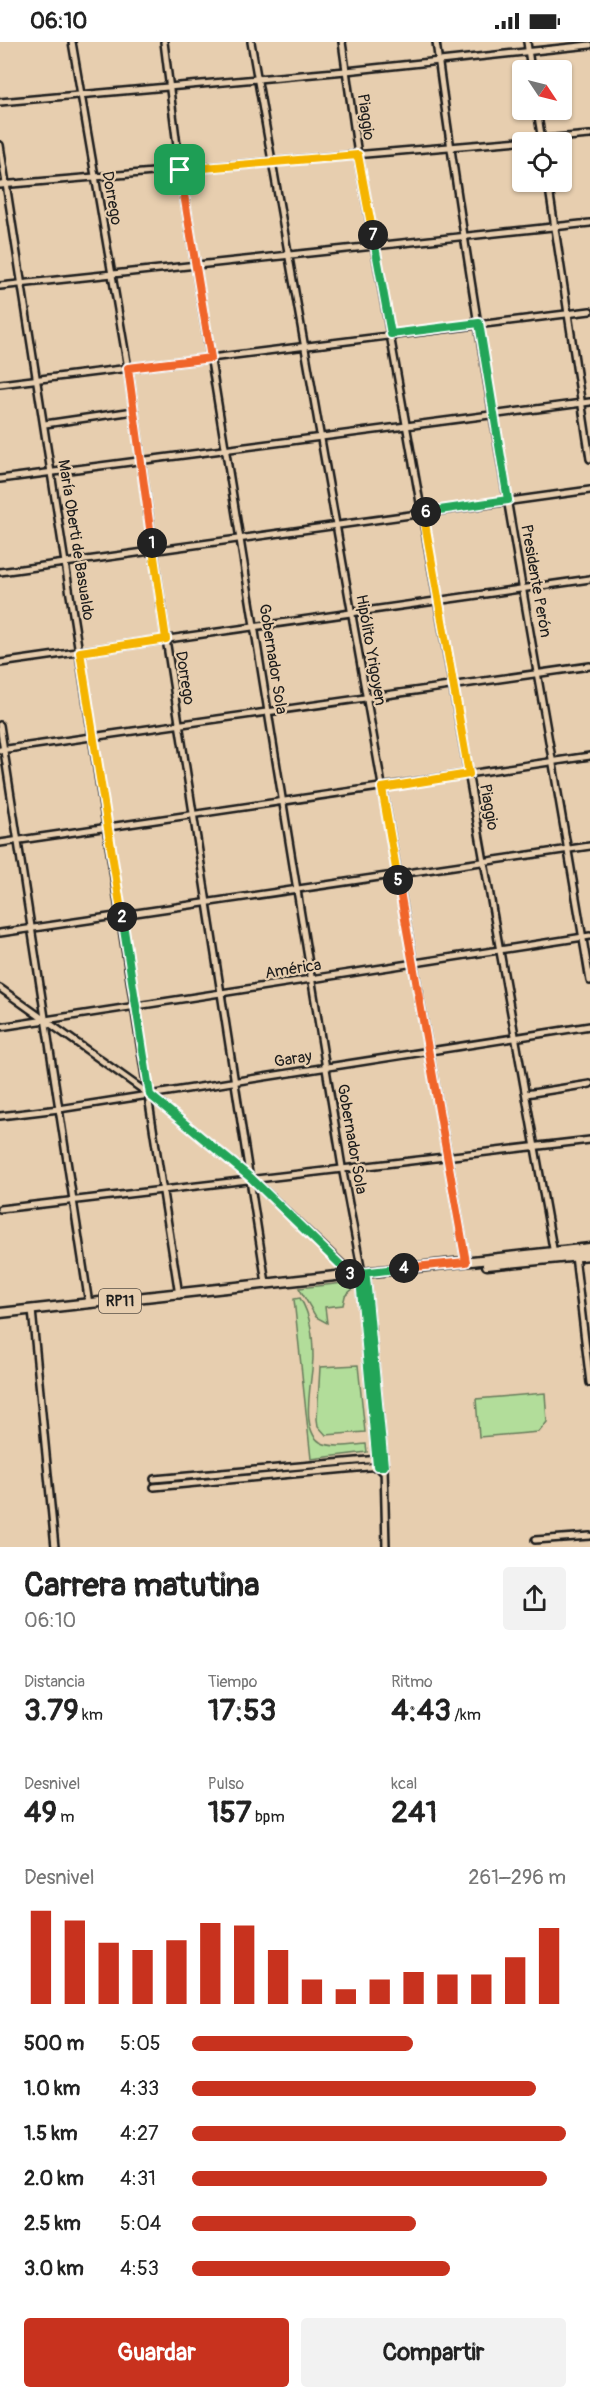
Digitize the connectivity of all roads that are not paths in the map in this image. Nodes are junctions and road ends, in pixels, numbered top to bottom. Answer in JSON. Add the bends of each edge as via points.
{"nodes":[{"id":1,"x":72,"y":42,"type":"edge"},
{"id":2,"x":164,"y":42,"type":"edge"},
{"id":3,"x":251,"y":42,"type":"edge"},
{"id":4,"x":342,"y":42,"type":"edge"},
{"id":5,"x":436,"y":42,"type":"edge"},
{"id":6,"x":528,"y":42,"type":"edge"},
{"id":7,"x":590,"y":45,"type":"edge"},
{"id":8,"x":529,"y":51,"type":"junction"},
{"id":9,"x":530,"y":60,"type":"edge"},
{"id":10,"x":438,"y":62,"type":"junction"},
{"id":11,"x":346,"y":70,"type":"junction"},
{"id":12,"x":257,"y":77,"type":"junction"},
{"id":13,"x":170,"y":86,"type":"junction"},
{"id":14,"x":81,"y":94,"type":"junction"},
{"id":15,"x":0,"y":102,"type":"edge"},
{"id":16,"x":590,"y":135,"type":"edge"},
{"id":17,"x":572,"y":137,"type":"edge"},
{"id":18,"x":512,"y":143,"type":"edge"},
{"id":19,"x":0,"y":145,"type":"edge"},
{"id":20,"x":450,"y":147,"type":"junction"},
{"id":21,"x":358,"y":155,"type":"junction"},
{"id":22,"x":272,"y":162,"type":"junction"},
{"id":23,"x":180,"y":170,"type":"junction"},
{"id":24,"x":95,"y":177,"type":"junction"},
{"id":25,"x":7,"y":184,"type":"junction"},
{"id":26,"x":0,"y":185,"type":"edge"},
{"id":27,"x":550,"y":192,"type":"edge"},
{"id":28,"x":590,"y":224,"type":"edge"},
{"id":29,"x":555,"y":226,"type":"junction"},
{"id":30,"x":465,"y":237,"type":"junction"},
{"id":31,"x":375,"y":247,"type":"junction"},
{"id":32,"x":289,"y":256,"type":"junction"},
{"id":33,"x":196,"y":265,"type":"junction"},
{"id":34,"x":112,"y":274,"type":"junction"},
{"id":35,"x":23,"y":284,"type":"junction"},
{"id":36,"x":0,"y":286,"type":"edge"},
{"id":37,"x":590,"y":311,"type":"edge"},
{"id":38,"x":568,"y":313,"type":"junction"},
{"id":39,"x":479,"y":323,"type":"junction"},
{"id":40,"x":391,"y":334,"type":"junction"},
{"id":41,"x":304,"y":346,"type":"junction"},
{"id":42,"x":211,"y":358,"type":"junction"},
{"id":43,"x":128,"y":368,"type":"junction"},
{"id":44,"x":38,"y":379,"type":"junction"},
{"id":45,"x":0,"y":384,"type":"edge"},
{"id":46,"x":590,"y":402,"type":"edge"},
{"id":47,"x":582,"y":403,"type":"junction"},
{"id":48,"x":134,"y":411,"type":"junction"},
{"id":49,"x":494,"y":415,"type":"junction"},
{"id":50,"x":45,"y":424,"type":"junction"},
{"id":51,"x":408,"y":426,"type":"junction"},
{"id":52,"x":320,"y":437,"type":"junction"},
{"id":53,"x":226,"y":450,"type":"junction"},
{"id":54,"x":590,"y":459,"type":"edge"},
{"id":55,"x":141,"y":460,"type":"junction"},
{"id":56,"x":52,"y":472,"type":"junction"},
{"id":57,"x":0,"y":478,"type":"edge"},
{"id":58,"x":590,"y":490,"type":"edge"},
{"id":59,"x":508,"y":500,"type":"junction"},
{"id":60,"x":423,"y":512,"type":"junction"},
{"id":61,"x":336,"y":525,"type":"junction"},
{"id":62,"x":240,"y":538,"type":"junction"},
{"id":63,"x":153,"y":551,"type":"junction"},
{"id":64,"x":66,"y":563,"type":"junction"},
{"id":65,"x":0,"y":572,"type":"edge"},
{"id":66,"x":590,"y":579,"type":"edge"},
{"id":67,"x":523,"y":588,"type":"junction"},
{"id":68,"x":438,"y":598,"type":"junction"},
{"id":69,"x":351,"y":611,"type":"junction"},
{"id":70,"x":254,"y":626,"type":"junction"},
{"id":71,"x":166,"y":639,"type":"junction"},
{"id":72,"x":80,"y":652,"type":"junction"},
{"id":73,"x":0,"y":663,"type":"edge"},
{"id":74,"x":590,"y":666,"type":"edge"},
{"id":75,"x":538,"y":673,"type":"junction"},
{"id":76,"x":453,"y":685,"type":"junction"},
{"id":77,"x":366,"y":697,"type":"junction"},
{"id":78,"x":268,"y":711,"type":"junction"},
{"id":79,"x":179,"y":724,"type":"junction"},
{"id":80,"x":0,"y":725,"type":"edge"},
{"id":81,"x":93,"y":736,"type":"junction"},
{"id":82,"x":2,"y":750,"type":"edge"},
{"id":83,"x":590,"y":756,"type":"edge"},
{"id":84,"x":553,"y":761,"type":"junction"},
{"id":85,"x":469,"y":774,"type":"junction"},
{"id":86,"x":382,"y":788,"type":"junction"},
{"id":87,"x":283,"y":803,"type":"junction"},
{"id":88,"x":195,"y":815,"type":"junction"},
{"id":89,"x":108,"y":827,"type":"junction"},
{"id":90,"x":17,"y":839,"type":"junction"},
{"id":91,"x":0,"y":843,"type":"edge"},
{"id":92,"x":590,"y":846,"type":"edge"},
{"id":93,"x":568,"y":849,"type":"junction"},
{"id":94,"x":485,"y":861,"type":"junction"},
{"id":95,"x":397,"y":874,"type":"junction"},
{"id":96,"x":297,"y":889,"type":"junction"},
{"id":97,"x":207,"y":902,"type":"junction"},
{"id":98,"x":122,"y":915,"type":"junction"},
{"id":99,"x":30,"y":928,"type":"junction"},
{"id":100,"x":0,"y":933,"type":"edge"},
{"id":101,"x":590,"y":936,"type":"edge"},
{"id":102,"x":583,"y":937,"type":"junction"},
{"id":103,"x":500,"y":950,"type":"junction"},
{"id":104,"x":413,"y":963,"type":"junction"},
{"id":105,"x":312,"y":979,"type":"junction"},
{"id":106,"x":590,"y":981,"type":"edge"},
{"id":107,"x":0,"y":988,"type":"edge"},
{"id":108,"x":222,"y":993,"type":"junction"},
{"id":109,"x":136,"y":1007,"type":"junction"},
{"id":110,"x":45,"y":1021,"type":"junction"},
{"id":111,"x":590,"y":1026,"type":"edge"},
{"id":112,"x":0,"y":1027,"type":"edge"},
{"id":113,"x":516,"y":1037,"type":"junction"},
{"id":114,"x":428,"y":1050,"type":"junction"},
{"id":115,"x":326,"y":1067,"type":"junction"},
{"id":116,"x":236,"y":1082,"type":"junction"},
{"id":117,"x":590,"y":1084,"type":"edge"},
{"id":118,"x":526,"y":1094,"type":"junction"},
{"id":119,"x":150,"y":1095,"type":"junction"},
{"id":120,"x":59,"y":1109,"type":"junction"},
{"id":121,"x":0,"y":1116,"type":"edge"},
{"id":122,"x":590,"y":1140,"type":"edge"},
{"id":123,"x":535,"y":1146,"type":"junction"},
{"id":124,"x":448,"y":1156,"type":"junction"},
{"id":125,"x":342,"y":1167,"type":"junction"},
{"id":126,"x":251,"y":1178,"type":"junction"},
{"id":127,"x":162,"y":1188,"type":"junction"},
{"id":128,"x":73,"y":1200,"type":"junction"},
{"id":129,"x":0,"y":1209,"type":"edge"},
{"id":130,"x":590,"y":1248,"type":"edge"},
{"id":131,"x":575,"y":1253,"type":"junction"},
{"id":132,"x":590,"y":1254,"type":"edge"},
{"id":133,"x":554,"y":1255,"type":"junction"},
{"id":134,"x":466,"y":1262,"type":"junction"},
{"id":135,"x":349,"y":1277,"type":"junction"},
{"id":136,"x":363,"y":1277,"type":"junction"},
{"id":137,"x":266,"y":1283,"type":"junction"},
{"id":138,"x":239,"y":1289,"type":"junction"},
{"id":139,"x":179,"y":1295,"type":"junction"},
{"id":140,"x":89,"y":1304,"type":"junction"},
{"id":141,"x":32,"y":1310,"type":"junction"},
{"id":142,"x":0,"y":1313,"type":"edge"},
{"id":143,"x":589,"y":1372,"type":"edge"},
{"id":144,"x":590,"y":1383,"type":"edge"},
{"id":145,"x":380,"y":1458,"type":"junction"},
{"id":146,"x":316,"y":1464,"type":"junction"},
{"id":147,"x":381,"y":1468,"type":"junction"},
{"id":148,"x":317,"y":1472,"type":"junction"},
{"id":149,"x":227,"y":1473,"type":"junction"},
{"id":150,"x":154,"y":1479,"type":"dead end"},
{"id":151,"x":164,"y":1479,"type":"junction"},
{"id":152,"x":228,"y":1480,"type":"junction"},
{"id":153,"x":164,"y":1486,"type":"junction"},
{"id":154,"x":154,"y":1487,"type":"dead end"},
{"id":155,"x":590,"y":1536,"type":"edge"},
{"id":156,"x":535,"y":1540,"type":"dead end"},
{"id":157,"x":55,"y":1547,"type":"edge"},
{"id":158,"x":386,"y":1547,"type":"edge"}],
"edges":[{"from":1,"to":14,"type":"street","name":"Dorrego"},
{"from":2,"to":13,"type":"street","name":"Gobernador Sola"},
{"from":3,"to":12,"type":"street","name":"Hipólito Yrigoyen"},
{"from":4,"to":11,"type":"street","name":"Piaggio"},
{"from":5,"to":10,"type":"street","name":"Presidente Perón"},
{"from":6,"to":8,"type":"street"},
{"from":7,"to":8,"type":"street"},
{"from":8,"to":9,"type":"street"},
{"from":8,"to":10,"type":"street"},
{"from":10,"to":11,"type":"street"},
{"from":10,"to":20,"type":"street","name":"Presidente Perón"},
{"from":11,"to":12,"type":"street"},
{"from":11,"to":21,"type":"street","name":"Piaggio"},
{"from":12,"to":13,"type":"street"},
{"from":12,"to":22,"type":"street","name":"Hipólito Yrigoyen"},
{"from":13,"to":14,"type":"street"},
{"from":13,"to":23,"type":"street","name":"Gobernador Sola"},
{"from":14,"to":15,"type":"street"},
{"from":14,"to":24,"type":"street","name":"Dorrego"},
{"from":16,"to":17,"type":"street"},
{"from":18,"to":20,"type":"street"},
{"from":19,"to":25,"type":"street","name":"María Oberti de Basualdo"},
{"from":20,"to":21,"type":"street"},
{"from":20,"to":30,"type":"street","name":"Presidente Perón"},
{"from":21,"to":22,"type":"street"},
{"from":21,"to":31,"type":"street","name":"Piaggio"},
{"from":22,"to":23,"type":"street"},
{"from":22,"to":32,"type":"street","name":"Hipólito Yrigoyen"},
{"from":23,"to":24,"type":"street"},
{"from":23,"to":33,"type":"street","name":"Gobernador Sola"},
{"from":24,"to":25,"type":"street"},
{"from":24,"to":34,"type":"street","name":"Dorrego"},
{"from":25,"to":26,"type":"street"},
{"from":25,"to":35,"type":"street","name":"María Oberti de Basualdo"},
{"from":27,"to":29,"type":"street"},
{"from":28,"to":29,"type":"street"},
{"from":29,"to":30,"type":"street"},
{"from":29,"to":38,"type":"street"},
{"from":30,"to":31,"type":"street"},
{"from":30,"to":39,"type":"street","name":"Presidente Perón"},
{"from":31,"to":32,"type":"street"},
{"from":31,"to":40,"type":"street","name":"Piaggio"},
{"from":32,"to":33,"type":"street"},
{"from":32,"to":41,"type":"street","name":"Hipólito Yrigoyen"},
{"from":33,"to":34,"type":"street"},
{"from":33,"to":42,"type":"street","name":"Gobernador Sola"},
{"from":34,"to":35,"type":"street"},
{"from":34,"to":43,"type":"street","name":"Dorrego"},
{"from":35,"to":36,"type":"street"},
{"from":35,"to":44,"type":"street","name":"María Oberti de Basualdo"},
{"from":37,"to":38,"type":"street"},
{"from":38,"to":39,"type":"street"},
{"from":38,"to":47,"type":"street"},
{"from":39,"to":40,"type":"street"},
{"from":39,"to":49,"type":"street","name":"Presidente Perón"},
{"from":40,"to":41,"type":"street"},
{"from":40,"to":51,"type":"street","name":"Piaggio"},
{"from":41,"to":42,"type":"street"},
{"from":41,"to":52,"type":"street","name":"Hipólito Yrigoyen"},
{"from":42,"to":43,"type":"street"},
{"from":42,"to":53,"type":"street","name":"Gobernador Sola"},
{"from":43,"to":44,"type":"street"},
{"from":43,"to":48,"type":"street","name":"Dorrego"},
{"from":44,"to":45,"type":"street"},
{"from":44,"to":50,"type":"street","name":"María Oberti de Basualdo"},
{"from":46,"to":47,"type":"street"},
{"from":47,"to":49,"type":"street"},
{"from":47,"to":54,"type":"street"},
{"from":48,"to":50,"type":"street"},
{"from":48,"to":55,"type":"street","name":"Dorrego"},
{"from":49,"to":51,"type":"street"},
{"from":49,"to":59,"type":"street","name":"Presidente Perón"},
{"from":50,"to":56,"type":"street","name":"María Oberti de Basualdo"},
{"from":51,"to":52,"type":"street"},
{"from":51,"to":60,"type":"street","name":"Piaggio"},
{"from":52,"to":53,"type":"street"},
{"from":52,"to":61,"type":"street","name":"Hipólito Yrigoyen"},
{"from":53,"to":55,"type":"street"},
{"from":53,"to":62,"type":"street","name":"Gobernador Sola"},
{"from":55,"to":56,"type":"street"},
{"from":55,"to":63,"type":"street","name":"Dorrego"},
{"from":56,"to":57,"type":"street"},
{"from":56,"to":64,"type":"street","name":"María Oberti de Basualdo"},
{"from":58,"to":59,"type":"street"},
{"from":59,"to":60,"type":"street"},
{"from":59,"to":67,"type":"street","name":"Presidente Perón"},
{"from":60,"to":61,"type":"street"},
{"from":60,"to":68,"type":"street","name":"Piaggio"},
{"from":61,"to":62,"type":"street"},
{"from":61,"to":69,"type":"street","name":"Hipólito Yrigoyen"},
{"from":62,"to":63,"type":"street"},
{"from":62,"to":70,"type":"street","name":"Gobernador Sola"},
{"from":63,"to":64,"type":"street"},
{"from":63,"to":71,"type":"street","name":"Dorrego"},
{"from":64,"to":65,"type":"street"},
{"from":64,"to":72,"type":"street","name":"María Oberti de Basualdo"},
{"from":66,"to":67,"type":"street"},
{"from":67,"to":68,"type":"street"},
{"from":67,"to":75,"type":"street","name":"Presidente Perón"},
{"from":68,"to":69,"type":"street"},
{"from":68,"to":76,"type":"street","name":"Piaggio"},
{"from":69,"to":70,"type":"street"},
{"from":69,"to":77,"type":"street","name":"Hipólito Yrigoyen"},
{"from":70,"to":71,"type":"street"},
{"from":70,"to":78,"type":"street","name":"Gobernador Sola"},
{"from":71,"to":72,"type":"street"},
{"from":71,"to":79,"type":"street","name":"Dorrego"},
{"from":72,"to":73,"type":"street"},
{"from":72,"to":81,"type":"street","name":"María Oberti de Basualdo"},
{"from":74,"to":75,"type":"street"},
{"from":75,"to":76,"type":"street"},
{"from":75,"to":84,"type":"street","name":"Presidente Perón"},
{"from":76,"to":77,"type":"street"},
{"from":76,"to":85,"type":"street","name":"Piaggio"},
{"from":77,"to":78,"type":"street"},
{"from":77,"to":86,"type":"street","name":"Hipólito Yrigoyen"},
{"from":78,"to":79,"type":"street"},
{"from":78,"to":87,"type":"street","name":"Gobernador Sola"},
{"from":79,"to":81,"type":"street"},
{"from":79,"to":88,"type":"street","name":"Dorrego"},
{"from":80,"to":82,"type":"street"},
{"from":81,"to":82,"type":"street"},
{"from":81,"to":89,"type":"street","name":"María Oberti de Basualdo"},
{"from":82,"to":90,"type":"street"},
{"from":83,"to":84,"type":"street"},
{"from":84,"to":85,"type":"street"},
{"from":84,"to":93,"type":"street","name":"Presidente Perón"},
{"from":85,"to":86,"type":"street"},
{"from":85,"to":94,"type":"street","name":"Piaggio"},
{"from":86,"to":87,"type":"street"},
{"from":86,"to":95,"type":"street","name":"Hipólito Yrigoyen"},
{"from":87,"to":88,"type":"street"},
{"from":87,"to":96,"type":"street","name":"Gobernador Sola"},
{"from":88,"to":89,"type":"street"},
{"from":88,"to":97,"type":"street","name":"Dorrego"},
{"from":89,"to":90,"type":"street"},
{"from":89,"to":98,"type":"street","name":"María Oberti de Basualdo"},
{"from":90,"to":91,"type":"street"},
{"from":90,"to":99,"type":"street"},
{"from":92,"to":93,"type":"street"},
{"from":93,"to":94,"type":"street"},
{"from":93,"to":102,"type":"street","name":"Presidente Perón"},
{"from":94,"to":95,"type":"street"},
{"from":94,"to":103,"type":"street","name":"Piaggio"},
{"from":95,"to":96,"type":"street"},
{"from":95,"to":104,"type":"street","name":"Hipólito Yrigoyen"},
{"from":96,"to":97,"type":"street"},
{"from":96,"to":105,"type":"street","name":"Gobernador Sola"},
{"from":97,"to":98,"type":"street"},
{"from":97,"to":108,"type":"street","name":"Dorrego"},
{"from":98,"to":99,"type":"street"},
{"from":98,"to":109,"type":"street","name":"María Oberti de Basualdo"},
{"from":99,"to":100,"type":"street"},
{"from":99,"to":110,"type":"street"},
{"from":101,"to":102,"type":"street","name":"América"},
{"from":102,"to":103,"type":"street","name":"América"},
{"from":102,"to":106,"type":"street","name":"Presidente Perón"},
{"from":103,"to":104,"type":"street","name":"América"},
{"from":103,"to":113,"type":"street","name":"Piaggio"},
{"from":104,"to":105,"type":"street","name":"América"},
{"from":104,"to":114,"type":"street","name":"Hipólito Yrigoyen"},
{"from":105,"to":108,"type":"street","name":"América"},
{"from":105,"to":115,"type":"street","name":"Gobernador Sola"},
{"from":107,"to":110,"type":"street"},
{"from":108,"to":109,"type":"street","name":"América"},
{"from":108,"to":116,"type":"street","name":"Dorrego"},
{"from":109,"to":110,"type":"street","name":"América"},
{"from":109,"to":119,"type":"street","name":"María Oberti de Basualdo"},
{"from":110,"to":112,"type":"street","name":"América"},
{"from":110,"to":119,"type":"street"},
{"from":110,"to":120,"type":"street"},
{"from":111,"to":113,"type":"street","name":"Garay"},
{"from":113,"to":114,"type":"street","name":"Garay"},
{"from":113,"to":118,"type":"street","name":"Piaggio"},
{"from":114,"to":115,"type":"street","name":"Garay"},
{"from":114,"to":124,"type":"street","name":"Hipólito Yrigoyen"},
{"from":115,"to":116,"type":"street","name":"Garay"},
{"from":115,"to":125,"type":"street","name":"Gobernador Sola"},
{"from":116,"to":119,"type":"street","name":"Garay"},
{"from":116,"to":126,"type":"street","name":"Dorrego"},
{"from":117,"to":118,"type":"street"},
{"from":118,"to":123,"type":"street","name":"Piaggio"},
{"from":119,"to":120,"type":"street","name":"Garay"},
{"from":119,"to":126,"type":"street"},
{"from":119,"to":127,"type":"street","name":"María Oberti de Basualdo"},
{"from":120,"to":121,"type":"street","name":"Garay"},
{"from":120,"to":128,"type":"street"},
{"from":122,"to":123,"type":"street"},
{"from":123,"to":124,"type":"street"},
{"from":123,"to":133,"type":"street","name":"Piaggio"},
{"from":124,"to":125,"type":"street"},
{"from":124,"to":134,"type":"street","name":"Hipólito Yrigoyen"},
{"from":125,"to":126,"type":"street"},
{"from":125,"to":136,"type":"street","name":"Gobernador Sola"},
{"from":126,"to":127,"type":"street"},
{"from":126,"to":135,"type":"street","via":[[344,1266]]},
{"from":126,"to":137,"type":"street","name":"Dorrego"},
{"from":127,"to":128,"type":"street"},
{"from":127,"to":139,"type":"street","name":"María Oberti de Basualdo"},
{"from":128,"to":129,"type":"street"},
{"from":128,"to":140,"type":"street"},
{"from":130,"to":131,"type":"main road","number":"RP11"},
{"from":131,"to":132,"type":"main road","number":"RP11"},
{"from":131,"to":133,"type":"main road","number":"RP11"},
{"from":131,"to":143,"type":"street"},
{"from":133,"to":134,"type":"main road","number":"RP11"},
{"from":133,"to":136,"type":"main road","number":"RP11"},
{"from":134,"to":136,"type":"main road","number":"RP11"},
{"from":135,"to":136,"type":"main road","number":"RP11"},
{"from":135,"to":137,"type":"main road","number":"RP11"},
{"from":135,"to":138,"type":"main road","number":"RP11"},
{"from":136,"to":145,"type":"street","name":"Gobernador Sola"},
{"from":137,"to":138,"type":"main road","number":"RP11"},
{"from":138,"to":139,"type":"main road","number":"RP11"},
{"from":139,"to":140,"type":"main road","number":"RP11"},
{"from":140,"to":141,"type":"main road","number":"RP11"},
{"from":141,"to":142,"type":"main road","number":"RP11"},
{"from":141,"to":157,"type":"street"},
{"from":143,"to":144,"type":"street"},
{"from":145,"to":146,"type":"street"},
{"from":145,"to":147,"type":"street","name":"Gobernador Sola"},
{"from":146,"to":148,"type":"street"},
{"from":146,"to":149,"type":"street"},
{"from":147,"to":148,"type":"street"},
{"from":147,"to":158,"type":"street","name":"Gobernador Sola"},
{"from":148,"to":152,"type":"street"},
{"from":149,"to":151,"type":"street"},
{"from":149,"to":152,"type":"street"},
{"from":150,"to":151,"type":"street"},
{"from":151,"to":153,"type":"street"},
{"from":152,"to":153,"type":"street"},
{"from":153,"to":154,"type":"street"},
{"from":155,"to":156,"type":"street"}]}
